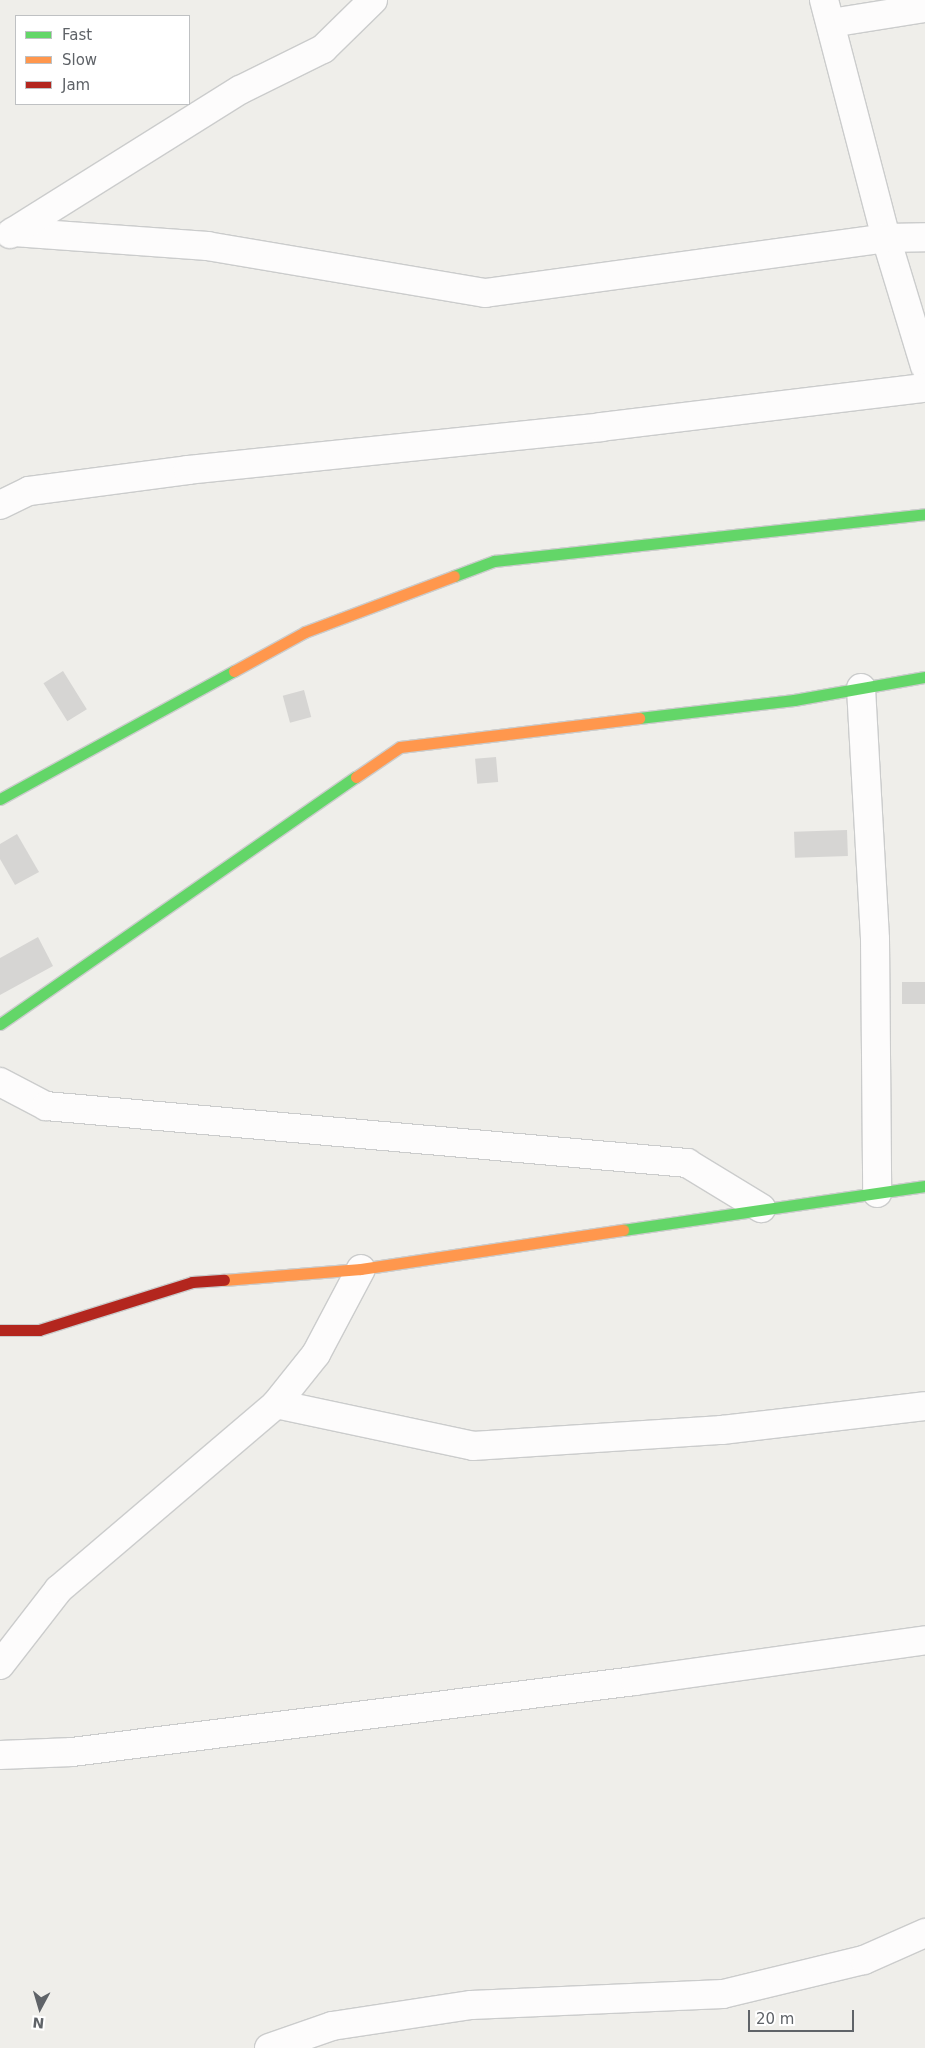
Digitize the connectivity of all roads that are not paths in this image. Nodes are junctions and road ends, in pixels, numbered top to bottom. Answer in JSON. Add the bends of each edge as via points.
{"nodes":[{"id":1,"x":373,"y":0,"type":"edge"},
{"id":2,"x":925,"y":8,"type":"edge"},
{"id":3,"x":828,"y":12,"type":"edge"},
{"id":4,"x":7,"y":236,"type":"edge"},
{"id":5,"x":925,"y":237,"type":"edge"},
{"id":6,"x":886,"y":238,"type":"junction"},
{"id":7,"x":925,"y":366,"type":"edge"},
{"id":8,"x":925,"y":388,"type":"edge"},
{"id":9,"x":0,"y":505,"type":"edge"},
{"id":10,"x":925,"y":514,"type":"edge"},
{"id":11,"x":925,"y":677,"type":"edge"},
{"id":12,"x":861,"y":688,"type":"junction"},
{"id":13,"x":0,"y":799,"type":"edge"},
{"id":14,"x":0,"y":1024,"type":"edge"},
{"id":15,"x":0,"y":1082,"type":"edge"},
{"id":16,"x":925,"y":1186,"type":"edge"},
{"id":17,"x":877,"y":1193,"type":"junction"},
{"id":18,"x":761,"y":1208,"type":"junction"},
{"id":19,"x":361,"y":1269,"type":"junction"},
{"id":20,"x":0,"y":1330,"type":"edge"},
{"id":21,"x":276,"y":1404,"type":"junction"},
{"id":22,"x":925,"y":1406,"type":"edge"},
{"id":23,"x":925,"y":1640,"type":"edge"},
{"id":24,"x":0,"y":1665,"type":"edge"},
{"id":25,"x":0,"y":1755,"type":"edge"},
{"id":26,"x":925,"y":1933,"type":"edge"},
{"id":27,"x":269,"y":2048,"type":"edge"}],
"edges":[{"from":1,"to":4,"type":"street","via":[[322,49],[240,90]]},
{"from":2,"to":3,"type":"street"},
{"from":3,"to":6,"type":"street"},
{"from":4,"to":6,"type":"street","via":[[207,246],[485,293]]},
{"from":5,"to":6,"type":"street"},
{"from":6,"to":7,"type":"street"},
{"from":8,"to":9,"type":"street","via":[[601,427],[216,466],[29,491]]},
{"from":10,"to":13,"type":"street","via":[[494,561],[305,632]]},
{"from":11,"to":12,"type":"street"},
{"from":12,"to":14,"type":"street","via":[[400,747]]},
{"from":12,"to":17,"type":"street","via":[[875,939]]},
{"from":15,"to":18,"type":"street","via":[[46,1106],[687,1163]]},
{"from":16,"to":17,"type":"street"},
{"from":17,"to":18,"type":"street"},
{"from":18,"to":19,"type":"street"},
{"from":19,"to":20,"type":"street","via":[[192,1282],[39,1330]]},
{"from":19,"to":21,"type":"street","via":[[316,1354]]},
{"from":21,"to":22,"type":"street","via":[[473,1446],[722,1430]]},
{"from":21,"to":24,"type":"street","via":[[59,1589]]},
{"from":23,"to":25,"type":"street","via":[[634,1681],[82,1751]]},
{"from":26,"to":27,"type":"street","via":[[864,1960],[723,1994],[471,2005],[332,2026]]}]}
